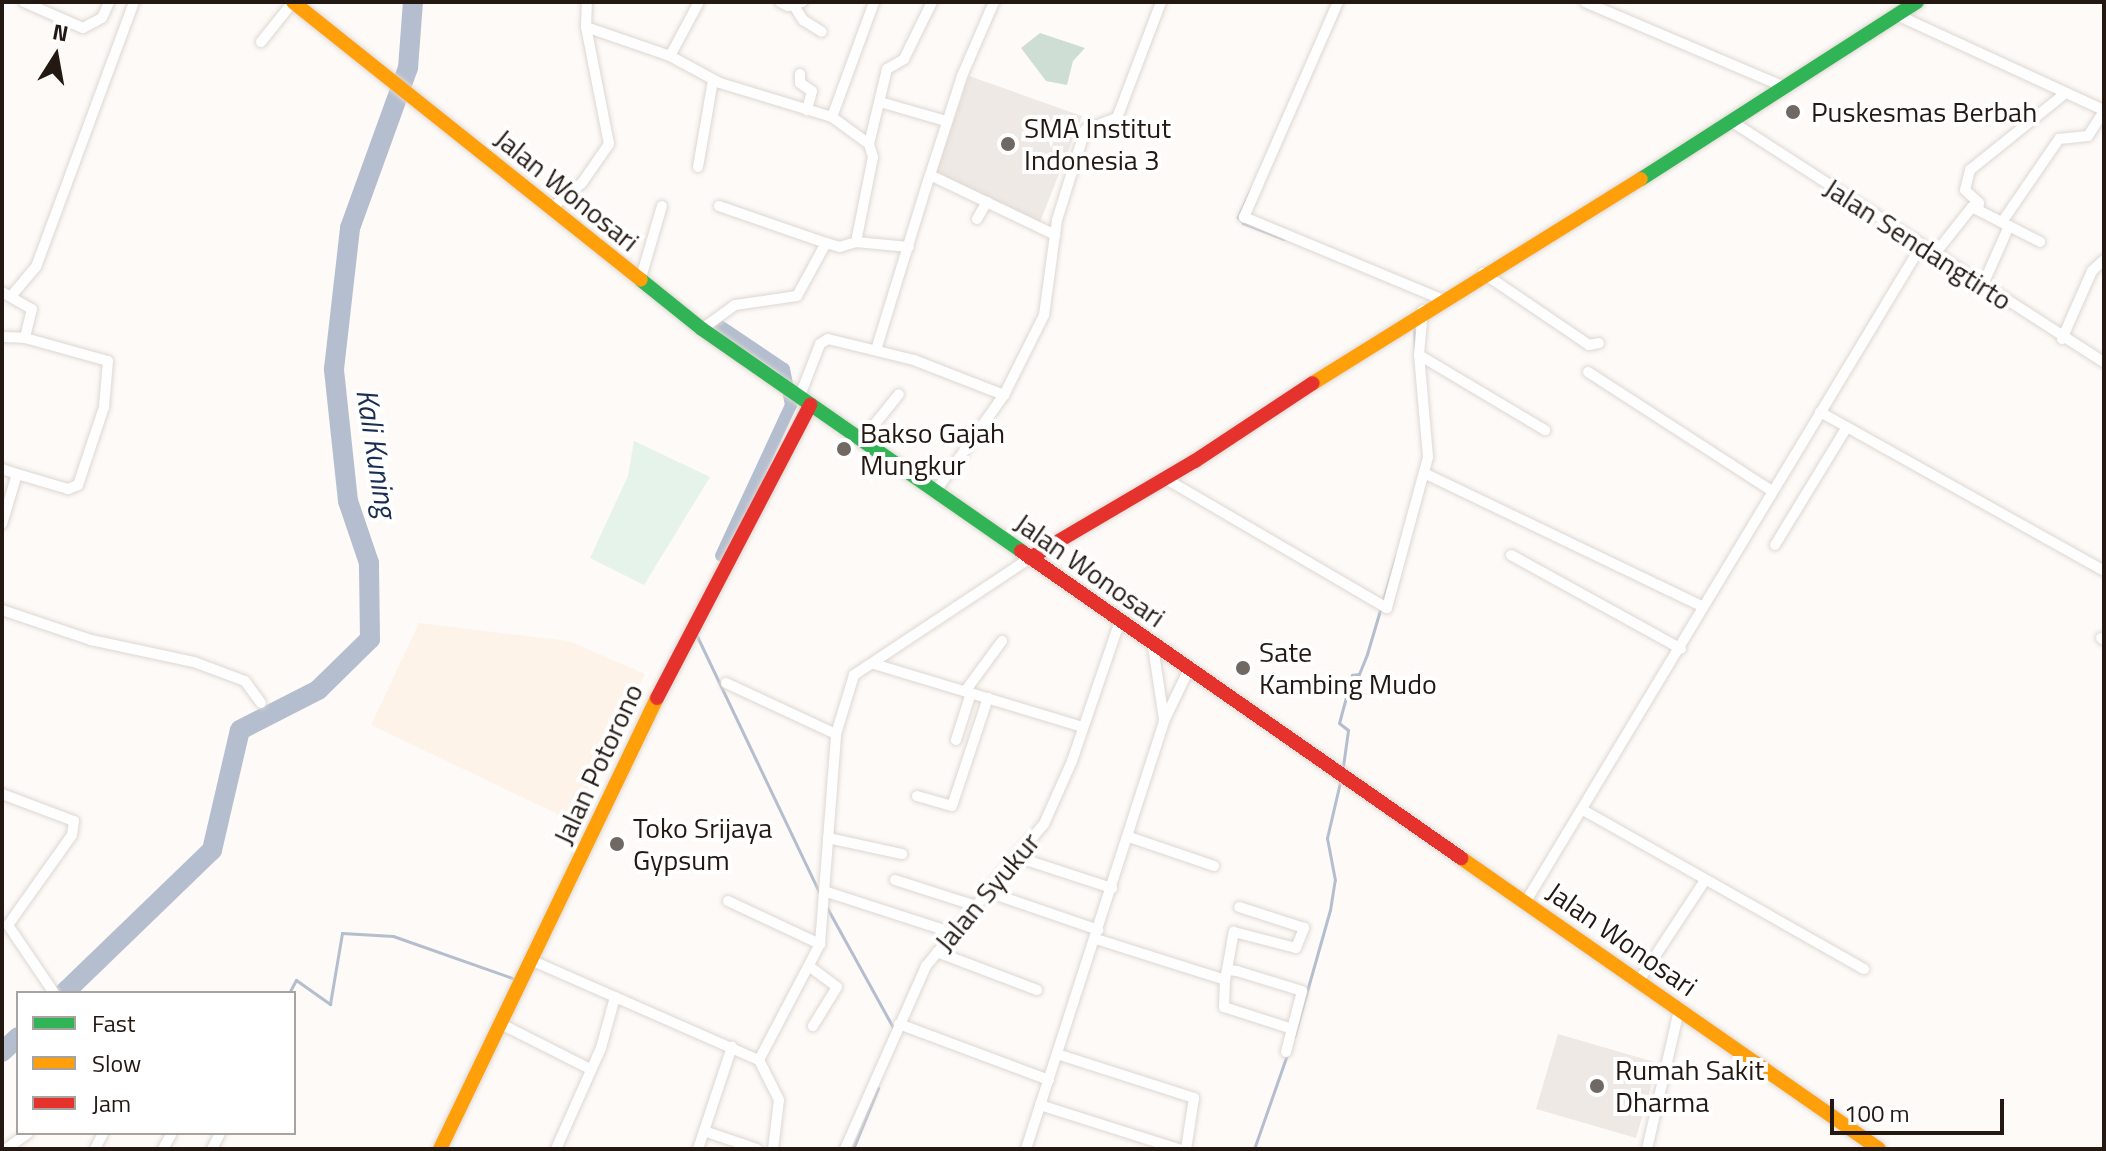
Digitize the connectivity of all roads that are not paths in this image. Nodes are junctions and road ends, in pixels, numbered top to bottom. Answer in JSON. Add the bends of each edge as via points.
{"nodes":[{"id":1,"x":24,"y":2,"type":"edge"},
{"id":2,"x":109,"y":2,"type":"edge"},
{"id":3,"x":134,"y":2,"type":"edge"},
{"id":4,"x":293,"y":2,"type":"edge"},
{"id":5,"x":587,"y":2,"type":"edge"},
{"id":6,"x":699,"y":2,"type":"edge"},
{"id":7,"x":780,"y":2,"type":"edge"},
{"id":8,"x":874,"y":2,"type":"edge"},
{"id":9,"x":932,"y":2,"type":"edge"},
{"id":10,"x":994,"y":2,"type":"edge"},
{"id":11,"x":1161,"y":2,"type":"edge"},
{"id":12,"x":1338,"y":2,"type":"edge"},
{"id":13,"x":1585,"y":2,"type":"edge"},
{"id":14,"x":798,"y":4,"type":"edge"},
{"id":15,"x":1907,"y":7,"type":"edge"},
{"id":16,"x":586,"y":27,"type":"junction"},
{"id":17,"x":822,"y":32,"type":"dead end"},
{"id":18,"x":261,"y":42,"type":"dead end"},
{"id":19,"x":670,"y":56,"type":"junction"},
{"id":20,"x":800,"y":74,"type":"dead end"},
{"id":21,"x":713,"y":80,"type":"junction"},
{"id":22,"x":1784,"y":87,"type":"junction"},
{"id":23,"x":2063,"y":95,"type":"junction"},
{"id":24,"x":880,"y":102,"type":"junction"},
{"id":25,"x":807,"y":110,"type":"junction"},
{"id":26,"x":2104,"y":111,"type":"edge"},
{"id":27,"x":832,"y":117,"type":"junction"},
{"id":28,"x":946,"y":121,"type":"junction"},
{"id":29,"x":1734,"y":123,"type":"junction"},
{"id":30,"x":869,"y":144,"type":"junction"},
{"id":31,"x":698,"y":167,"type":"dead end"},
{"id":32,"x":930,"y":175,"type":"junction"},
{"id":33,"x":987,"y":202,"type":"junction"},
{"id":34,"x":662,"y":206,"type":"dead end"},
{"id":35,"x":719,"y":206,"type":"dead end"},
{"id":36,"x":549,"y":210,"type":"junction"},
{"id":37,"x":1978,"y":210,"type":"junction"},
{"id":38,"x":977,"y":219,"type":"dead end"},
{"id":39,"x":2005,"y":224,"type":"junction"},
{"id":40,"x":1055,"y":235,"type":"junction"},
{"id":41,"x":856,"y":242,"type":"junction"},
{"id":42,"x":2040,"y":242,"type":"dead end"},
{"id":43,"x":826,"y":243,"type":"junction"},
{"id":44,"x":1921,"y":246,"type":"junction"},
{"id":45,"x":909,"y":247,"type":"junction"},
{"id":46,"x":1934,"y":255,"type":"junction"},
{"id":47,"x":2104,"y":260,"type":"edge"},
{"id":48,"x":1483,"y":273,"type":"junction"},
{"id":49,"x":640,"y":282,"type":"junction"},
{"id":50,"x":1982,"y":287,"type":"junction"},
{"id":51,"x":8,"y":293,"type":"edge"},
{"id":52,"x":1443,"y":300,"type":"junction"},
{"id":53,"x":1423,"y":310,"type":"junction"},
{"id":54,"x":702,"y":329,"type":"junction"},
{"id":55,"x":2,"y":337,"type":"edge"},
{"id":56,"x":25,"y":338,"type":"junction"},
{"id":57,"x":2062,"y":339,"type":"junction"},
{"id":58,"x":1599,"y":343,"type":"dead end"},
{"id":59,"x":876,"y":350,"type":"junction"},
{"id":60,"x":1419,"y":355,"type":"junction"},
{"id":61,"x":2104,"y":362,"type":"edge"},
{"id":62,"x":1588,"y":372,"type":"dead end"},
{"id":63,"x":899,"y":394,"type":"dead end"},
{"id":64,"x":1004,"y":395,"type":"junction"},
{"id":65,"x":801,"y":399,"type":"junction"},
{"id":66,"x":1820,"y":412,"type":"junction"},
{"id":67,"x":1847,"y":427,"type":"junction"},
{"id":68,"x":1545,"y":430,"type":"dead end"},
{"id":69,"x":861,"y":441,"type":"junction"},
{"id":70,"x":2,"y":469,"type":"edge"},
{"id":71,"x":1424,"y":473,"type":"junction"},
{"id":72,"x":17,"y":474,"type":"junction"},
{"id":73,"x":1166,"y":479,"type":"junction"},
{"id":74,"x":1772,"y":491,"type":"junction"},
{"id":75,"x":935,"y":492,"type":"junction"},
{"id":76,"x":2,"y":521,"type":"edge"},
{"id":77,"x":1775,"y":545,"type":"dead end"},
{"id":78,"x":1511,"y":555,"type":"dead end"},
{"id":79,"x":1030,"y":558,"type":"junction"},
{"id":80,"x":2104,"y":571,"type":"edge"},
{"id":81,"x":1701,"y":606,"type":"junction"},
{"id":82,"x":2,"y":610,"type":"edge"},
{"id":83,"x":1120,"y":621,"type":"junction"},
{"id":84,"x":1002,"y":641,"type":"dead end"},
{"id":85,"x":1153,"y":647,"type":"junction"},
{"id":86,"x":1681,"y":649,"type":"junction"},
{"id":87,"x":874,"y":664,"type":"junction"},
{"id":88,"x":1189,"y":669,"type":"junction"},
{"id":89,"x":726,"y":683,"type":"dead end"},
{"id":90,"x":968,"y":691,"type":"junction"},
{"id":91,"x":988,"y":698,"type":"junction"},
{"id":92,"x":261,"y":703,"type":"dead end"},
{"id":93,"x":1164,"y":721,"type":"junction"},
{"id":94,"x":1083,"y":727,"type":"junction"},
{"id":95,"x":836,"y":734,"type":"junction"},
{"id":96,"x":956,"y":740,"type":"dead end"},
{"id":97,"x":2,"y":794,"type":"edge"},
{"id":98,"x":917,"y":796,"type":"dead end"},
{"id":99,"x":1583,"y":810,"type":"junction"},
{"id":100,"x":1129,"y":837,"type":"junction"},
{"id":101,"x":828,"y":838,"type":"junction"},
{"id":102,"x":902,"y":854,"type":"dead end"},
{"id":103,"x":1020,"y":858,"type":"junction"},
{"id":104,"x":1214,"y":866,"type":"dead end"},
{"id":105,"x":895,"y":880,"type":"dead end"},
{"id":106,"x":1704,"y":882,"type":"junction"},
{"id":107,"x":1112,"y":888,"type":"junction"},
{"id":108,"x":985,"y":891,"type":"junction"},
{"id":109,"x":826,"y":896,"type":"junction"},
{"id":110,"x":728,"y":901,"type":"dead end"},
{"id":111,"x":1525,"y":903,"type":"junction"},
{"id":112,"x":973,"y":905,"type":"junction"},
{"id":113,"x":1239,"y":907,"type":"dead end"},
{"id":114,"x":4,"y":927,"type":"edge"},
{"id":115,"x":953,"y":933,"type":"junction"},
{"id":116,"x":1097,"y":935,"type":"junction"},
{"id":117,"x":820,"y":944,"type":"junction"},
{"id":118,"x":937,"y":952,"type":"junction"},
{"id":119,"x":533,"y":961,"type":"junction"},
{"id":120,"x":809,"y":966,"type":"junction"},
{"id":121,"x":1864,"y":969,"type":"dead end"},
{"id":122,"x":1226,"y":975,"type":"junction"},
{"id":123,"x":1638,"y":982,"type":"junction"},
{"id":124,"x":1037,"y":990,"type":"dead end"},
{"id":125,"x":53,"y":991,"type":"edge"},
{"id":126,"x":615,"y":997,"type":"junction"},
{"id":127,"x":1679,"y":1010,"type":"junction"},
{"id":128,"x":501,"y":1024,"type":"junction"},
{"id":129,"x":898,"y":1025,"type":"junction"},
{"id":130,"x":813,"y":1026,"type":"dead end"},
{"id":131,"x":1292,"y":1029,"type":"junction"},
{"id":132,"x":732,"y":1047,"type":"junction"},
{"id":133,"x":1286,"y":1052,"type":"dead end"},
{"id":134,"x":1057,"y":1054,"type":"junction"},
{"id":135,"x":759,"y":1060,"type":"junction"},
{"id":136,"x":590,"y":1069,"type":"junction"},
{"id":137,"x":1049,"y":1080,"type":"junction"},
{"id":138,"x":1040,"y":1105,"type":"junction"},
{"id":139,"x":704,"y":1131,"type":"junction"},
{"id":140,"x":25,"y":1135,"type":"edge"},
{"id":141,"x":6,"y":1149,"type":"edge"},
{"id":142,"x":440,"y":1149,"type":"edge"},
{"id":143,"x":556,"y":1149,"type":"edge"},
{"id":144,"x":698,"y":1149,"type":"edge"},
{"id":145,"x":757,"y":1149,"type":"edge"},
{"id":146,"x":773,"y":1149,"type":"edge"},
{"id":147,"x":845,"y":1149,"type":"edge"},
{"id":148,"x":1027,"y":1149,"type":"edge"},
{"id":149,"x":1179,"y":1149,"type":"edge"},
{"id":150,"x":1186,"y":1149,"type":"edge"},
{"id":151,"x":1647,"y":1149,"type":"edge"},
{"id":152,"x":1879,"y":1149,"type":"edge"}],
"edges":[{"from":1,"to":2,"type":"street","via":[[83,28],[102,18]]},
{"from":3,"to":51,"type":"street","via":[[36,267]]},
{"from":4,"to":18,"type":"street"},
{"from":4,"to":36,"type":"main road","name":"Jalan Wonosari"},
{"from":5,"to":16,"type":"street"},
{"from":6,"to":19,"type":"street"},
{"from":7,"to":14,"type":"street"},
{"from":8,"to":27,"type":"street"},
{"from":9,"to":24,"type":"street","via":[[904,59],[887,69]]},
{"from":10,"to":28,"type":"street"},
{"from":11,"to":40,"type":"street","via":[[1117,118],[1085,130]]},
{"from":12,"to":52,"type":"street","via":[[1244,217]]},
{"from":13,"to":22,"type":"street"},
{"from":14,"to":17,"type":"street","via":[[807,24]]},
{"from":15,"to":22,"type":"main road"},
{"from":15,"to":23,"type":"street"},
{"from":16,"to":19,"type":"street"},
{"from":16,"to":36,"type":"street","via":[[609,144],[582,183]]},
{"from":19,"to":21,"type":"street"},
{"from":20,"to":25,"type":"street","via":[[800,83],[812,91]]},
{"from":21,"to":25,"type":"street"},
{"from":21,"to":31,"type":"street"},
{"from":22,"to":29,"type":"main road"},
{"from":23,"to":26,"type":"street"},
{"from":23,"to":37,"type":"street","via":[[1970,170],[1964,186]]},
{"from":24,"to":28,"type":"street"},
{"from":24,"to":30,"type":"street"},
{"from":25,"to":27,"type":"street"},
{"from":26,"to":39,"type":"street","via":[[2088,136],[2059,139]]},
{"from":27,"to":30,"type":"street"},
{"from":28,"to":32,"type":"street"},
{"from":29,"to":44,"type":"street","name":"Jalan Sendangtirto"},
{"from":29,"to":48,"type":"main road"},
{"from":30,"to":41,"type":"street","via":[[873,157]]},
{"from":32,"to":33,"type":"street"},
{"from":32,"to":45,"type":"street"},
{"from":33,"to":38,"type":"street"},
{"from":33,"to":40,"type":"street"},
{"from":34,"to":49,"type":"street"},
{"from":35,"to":43,"type":"street"},
{"from":36,"to":49,"type":"main road","name":"Jalan Wonosari"},
{"from":37,"to":39,"type":"street"},
{"from":37,"to":46,"type":"street","via":[[1970,209]]},
{"from":39,"to":42,"type":"street"},
{"from":39,"to":50,"type":"street"},
{"from":40,"to":64,"type":"street","via":[[1044,315]]},
{"from":41,"to":43,"type":"street","via":[[840,247]]},
{"from":41,"to":45,"type":"street"},
{"from":43,"to":54,"type":"street","via":[[797,296],[735,305]]},
{"from":44,"to":46,"type":"street","name":"Jalan Sendangtirto"},
{"from":44,"to":66,"type":"street"},
{"from":45,"to":59,"type":"street"},
{"from":46,"to":50,"type":"street","name":"Jalan Sendangtirto"},
{"from":47,"to":57,"type":"street","via":[[2092,271]]},
{"from":48,"to":52,"type":"main road"},
{"from":48,"to":58,"type":"street","via":[[1589,345]]},
{"from":49,"to":54,"type":"main road","name":"Jalan Wonosari"},
{"from":50,"to":57,"type":"street","name":"Jalan Sendangtirto"},
{"from":51,"to":56,"type":"street","via":[[33,311]]},
{"from":52,"to":53,"type":"main road"},
{"from":53,"to":60,"type":"street"},
{"from":53,"to":73,"type":"main road"},
{"from":54,"to":65,"type":"main road","name":"Jalan Wonosari"},
{"from":55,"to":56,"type":"street"},
{"from":56,"to":72,"type":"street","via":[[108,361],[108,385],[78,485],[68,489]]},
{"from":57,"to":61,"type":"street","name":"Jalan Sendangtirto"},
{"from":59,"to":64,"type":"street"},
{"from":59,"to":65,"type":"street","via":[[824,340]]},
{"from":60,"to":68,"type":"street"},
{"from":60,"to":71,"type":"street","via":[[1428,457]]},
{"from":62,"to":74,"type":"street"},
{"from":63,"to":69,"type":"street"},
{"from":64,"to":75,"type":"street"},
{"from":65,"to":69,"type":"main road","name":"Jalan Wonosari"},
{"from":65,"to":119,"type":"main road","name":"Jalan Potorono"},
{"from":66,"to":67,"type":"street"},
{"from":66,"to":74,"type":"street"},
{"from":67,"to":77,"type":"street"},
{"from":67,"to":80,"type":"street"},
{"from":69,"to":75,"type":"main road","name":"Jalan Wonosari"},
{"from":70,"to":72,"type":"street"},
{"from":71,"to":73,"type":"street","via":[[1387,608]]},
{"from":71,"to":81,"type":"street"},
{"from":72,"to":76,"type":"street"},
{"from":73,"to":79,"type":"main road"},
{"from":74,"to":81,"type":"street"},
{"from":75,"to":79,"type":"main road","name":"Jalan Wonosari"},
{"from":78,"to":86,"type":"street"},
{"from":79,"to":83,"type":"main road","name":"Jalan Wonosari"},
{"from":79,"to":87,"type":"street"},
{"from":81,"to":86,"type":"street"},
{"from":82,"to":92,"type":"street","via":[[91,640],[194,662],[245,681]]},
{"from":83,"to":85,"type":"main road","name":"Jalan Wonosari"},
{"from":83,"to":94,"type":"street","name":"Jalan Syukur"},
{"from":84,"to":90,"type":"street"},
{"from":85,"to":88,"type":"main road","name":"Jalan Wonosari"},
{"from":85,"to":93,"type":"street"},
{"from":86,"to":99,"type":"street"},
{"from":87,"to":90,"type":"street"},
{"from":87,"to":95,"type":"street","via":[[854,675]]},
{"from":88,"to":93,"type":"street"},
{"from":88,"to":111,"type":"main road","name":"Jalan Wonosari"},
{"from":89,"to":95,"type":"street"},
{"from":90,"to":91,"type":"street"},
{"from":90,"to":96,"type":"street"},
{"from":91,"to":94,"type":"street"},
{"from":91,"to":98,"type":"street","via":[[952,806]]},
{"from":93,"to":100,"type":"street"},
{"from":94,"to":103,"type":"street","name":"Jalan Syukur","via":[[1057,797]]},
{"from":95,"to":101,"type":"street"},
{"from":97,"to":114,"type":"street","via":[[67,816],[75,828]]},
{"from":99,"to":106,"type":"street"},
{"from":99,"to":111,"type":"street"},
{"from":100,"to":104,"type":"street"},
{"from":100,"to":107,"type":"street"},
{"from":101,"to":102,"type":"street"},
{"from":101,"to":109,"type":"street"},
{"from":103,"to":107,"type":"street"},
{"from":103,"to":108,"type":"street","name":"Jalan Syukur"},
{"from":105,"to":112,"type":"street"},
{"from":106,"to":121,"type":"street"},
{"from":106,"to":123,"type":"street"},
{"from":107,"to":116,"type":"street"},
{"from":108,"to":112,"type":"street","name":"Jalan Syukur"},
{"from":108,"to":116,"type":"street"},
{"from":109,"to":115,"type":"street"},
{"from":109,"to":117,"type":"street"},
{"from":110,"to":117,"type":"street"},
{"from":111,"to":123,"type":"main road","name":"Jalan Wonosari"},
{"from":112,"to":115,"type":"street","name":"Jalan Syukur"},
{"from":113,"to":122,"type":"street","via":[[1304,928],[1296,948],[1234,932]]},
{"from":114,"to":125,"type":"street"},
{"from":115,"to":118,"type":"street","name":"Jalan Syukur"},
{"from":116,"to":122,"type":"street"},
{"from":116,"to":134,"type":"street"},
{"from":117,"to":120,"type":"street"},
{"from":118,"to":124,"type":"street"},
{"from":118,"to":129,"type":"street","name":"Jalan Syukur"},
{"from":119,"to":126,"type":"street"},
{"from":119,"to":128,"type":"main road","name":"Jalan Potorono"},
{"from":120,"to":130,"type":"street","via":[[837,987]]},
{"from":120,"to":135,"type":"street"},
{"from":122,"to":131,"type":"street","via":[[1224,1007]]},
{"from":122,"to":131,"type":"street","via":[[1304,992]]},
{"from":123,"to":127,"type":"main road","name":"Jalan Wonosari"},
{"from":126,"to":132,"type":"street"},
{"from":126,"to":136,"type":"street"},
{"from":127,"to":151,"type":"street"},
{"from":127,"to":152,"type":"main road","name":"Jalan Wonosari"},
{"from":128,"to":136,"type":"street"},
{"from":128,"to":142,"type":"main road","name":"Jalan Potorono"},
{"from":129,"to":137,"type":"street"},
{"from":129,"to":147,"type":"street","name":"Jalan Syukur"},
{"from":131,"to":133,"type":"street"},
{"from":132,"to":135,"type":"street"},
{"from":132,"to":139,"type":"street"},
{"from":134,"to":137,"type":"street"},
{"from":134,"to":150,"type":"street","via":[[1194,1098]]},
{"from":135,"to":146,"type":"street","via":[[779,1100]]},
{"from":136,"to":143,"type":"street"},
{"from":137,"to":138,"type":"street"},
{"from":138,"to":148,"type":"street"},
{"from":138,"to":149,"type":"street"},
{"from":139,"to":144,"type":"street"},
{"from":139,"to":145,"type":"street"},
{"from":140,"to":141,"type":"street"}]}
